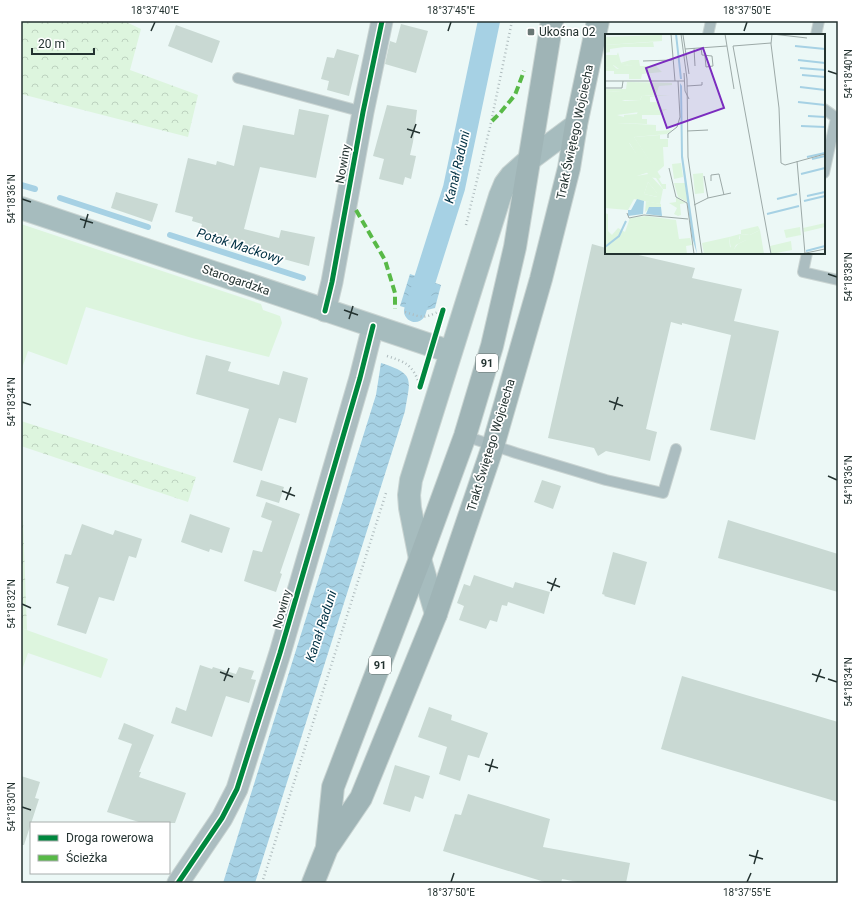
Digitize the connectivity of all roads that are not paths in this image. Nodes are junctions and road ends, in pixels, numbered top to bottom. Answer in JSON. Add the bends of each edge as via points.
{"nodes":[{"id":1,"x":382,"y":21,"type":"edge"},
{"id":2,"x":552,"y":21,"type":"edge"},
{"id":3,"x":598,"y":21,"type":"edge"},
{"id":4,"x":711,"y":21,"type":"edge"},
{"id":5,"x":818,"y":21,"type":"edge"},
{"id":6,"x":708,"y":34,"type":"edge"},
{"id":7,"x":816,"y":34,"type":"edge"},
{"id":8,"x":238,"y":78,"type":"dead end"},
{"id":9,"x":825,"y":110,"type":"edge"},
{"id":10,"x":363,"y":112,"type":"junction"},
{"id":11,"x":837,"y":118,"type":"edge"},
{"id":12,"x":576,"y":125,"type":"junction"},
{"id":13,"x":529,"y":160,"type":"junction"},
{"id":14,"x":825,"y":169,"type":"edge"},
{"id":15,"x":21,"y":208,"type":"edge"},
{"id":16,"x":807,"y":254,"type":"edge"},
{"id":17,"x":838,"y":280,"type":"edge"},
{"id":18,"x":325,"y":311,"type":"junction"},
{"id":19,"x":373,"y":326,"type":"junction"},
{"id":20,"x":441,"y":349,"type":"junction"},
{"id":21,"x":465,"y":436,"type":"junction"},
{"id":22,"x":493,"y":446,"type":"junction"},
{"id":23,"x":676,"y":449,"type":"dead end"},
{"id":24,"x":420,"y":559,"type":"junction"},
{"id":25,"x":436,"y":614,"type":"junction"},
{"id":26,"x":327,"y":848,"type":"junction"},
{"id":27,"x":178,"y":883,"type":"edge"},
{"id":28,"x":313,"y":883,"type":"edge"}],
"edges":[{"from":1,"to":10,"type":"street","name":"Nowiny"},
{"from":2,"to":13,"type":"main road","name":"Trakt Świętego Wojciecha","number":"91"},
{"from":3,"to":12,"type":"main road","name":"Trakt Świętego Wojciecha","number":"91"},
{"from":4,"to":6,"type":"lane"},
{"from":5,"to":7,"type":"lane"},
{"from":8,"to":10,"type":"lane"},
{"from":9,"to":11,"type":"lane"},
{"from":10,"to":18,"type":"street","name":"Nowiny"},
{"from":11,"to":14,"type":"lane"},
{"from":12,"to":13,"type":"main road"},
{"from":12,"to":22,"type":"main road","name":"Trakt Świętego Wojciecha","number":"91","via":[[569,168],[542,279]]},
{"from":13,"to":20,"type":"main road","via":[[505,184]]},
{"from":13,"to":21,"type":"main road","name":"Trakt Świętego Wojciecha","number":"91","via":[[512,261],[492,346]]},
{"from":15,"to":18,"type":"main road","name":"Starogardzka"},
{"from":16,"to":17,"type":"lane","via":[[803,272]]},
{"from":18,"to":19,"type":"main road","name":"Starogardzka"},
{"from":19,"to":20,"type":"main road","name":"Starogardzka"},
{"from":19,"to":27,"type":"street","name":"Nowiny","via":[[284,638],[237,789],[222,818]]},
{"from":20,"to":24,"type":"main road","via":[[409,495]]},
{"from":21,"to":22,"type":"lane"},
{"from":21,"to":24,"type":"main road","name":"Trakt Świętego Wojciecha","number":"91"},
{"from":22,"to":23,"type":"lane","via":[[606,480],[663,493]]},
{"from":22,"to":25,"type":"main road","name":"Trakt Świętego Wojciecha","number":"91"},
{"from":24,"to":25,"type":"main road"},
{"from":24,"to":26,"type":"main road","name":"Trakt Świętego Wojciecha","number":"91","via":[[333,787]]},
{"from":25,"to":26,"type":"main road","name":"Trakt Świętego Wojciecha","number":"91","via":[[361,798]]},
{"from":26,"to":28,"type":"main road","name":"Trakt Świętego Wojciecha","number":"91"}]}
